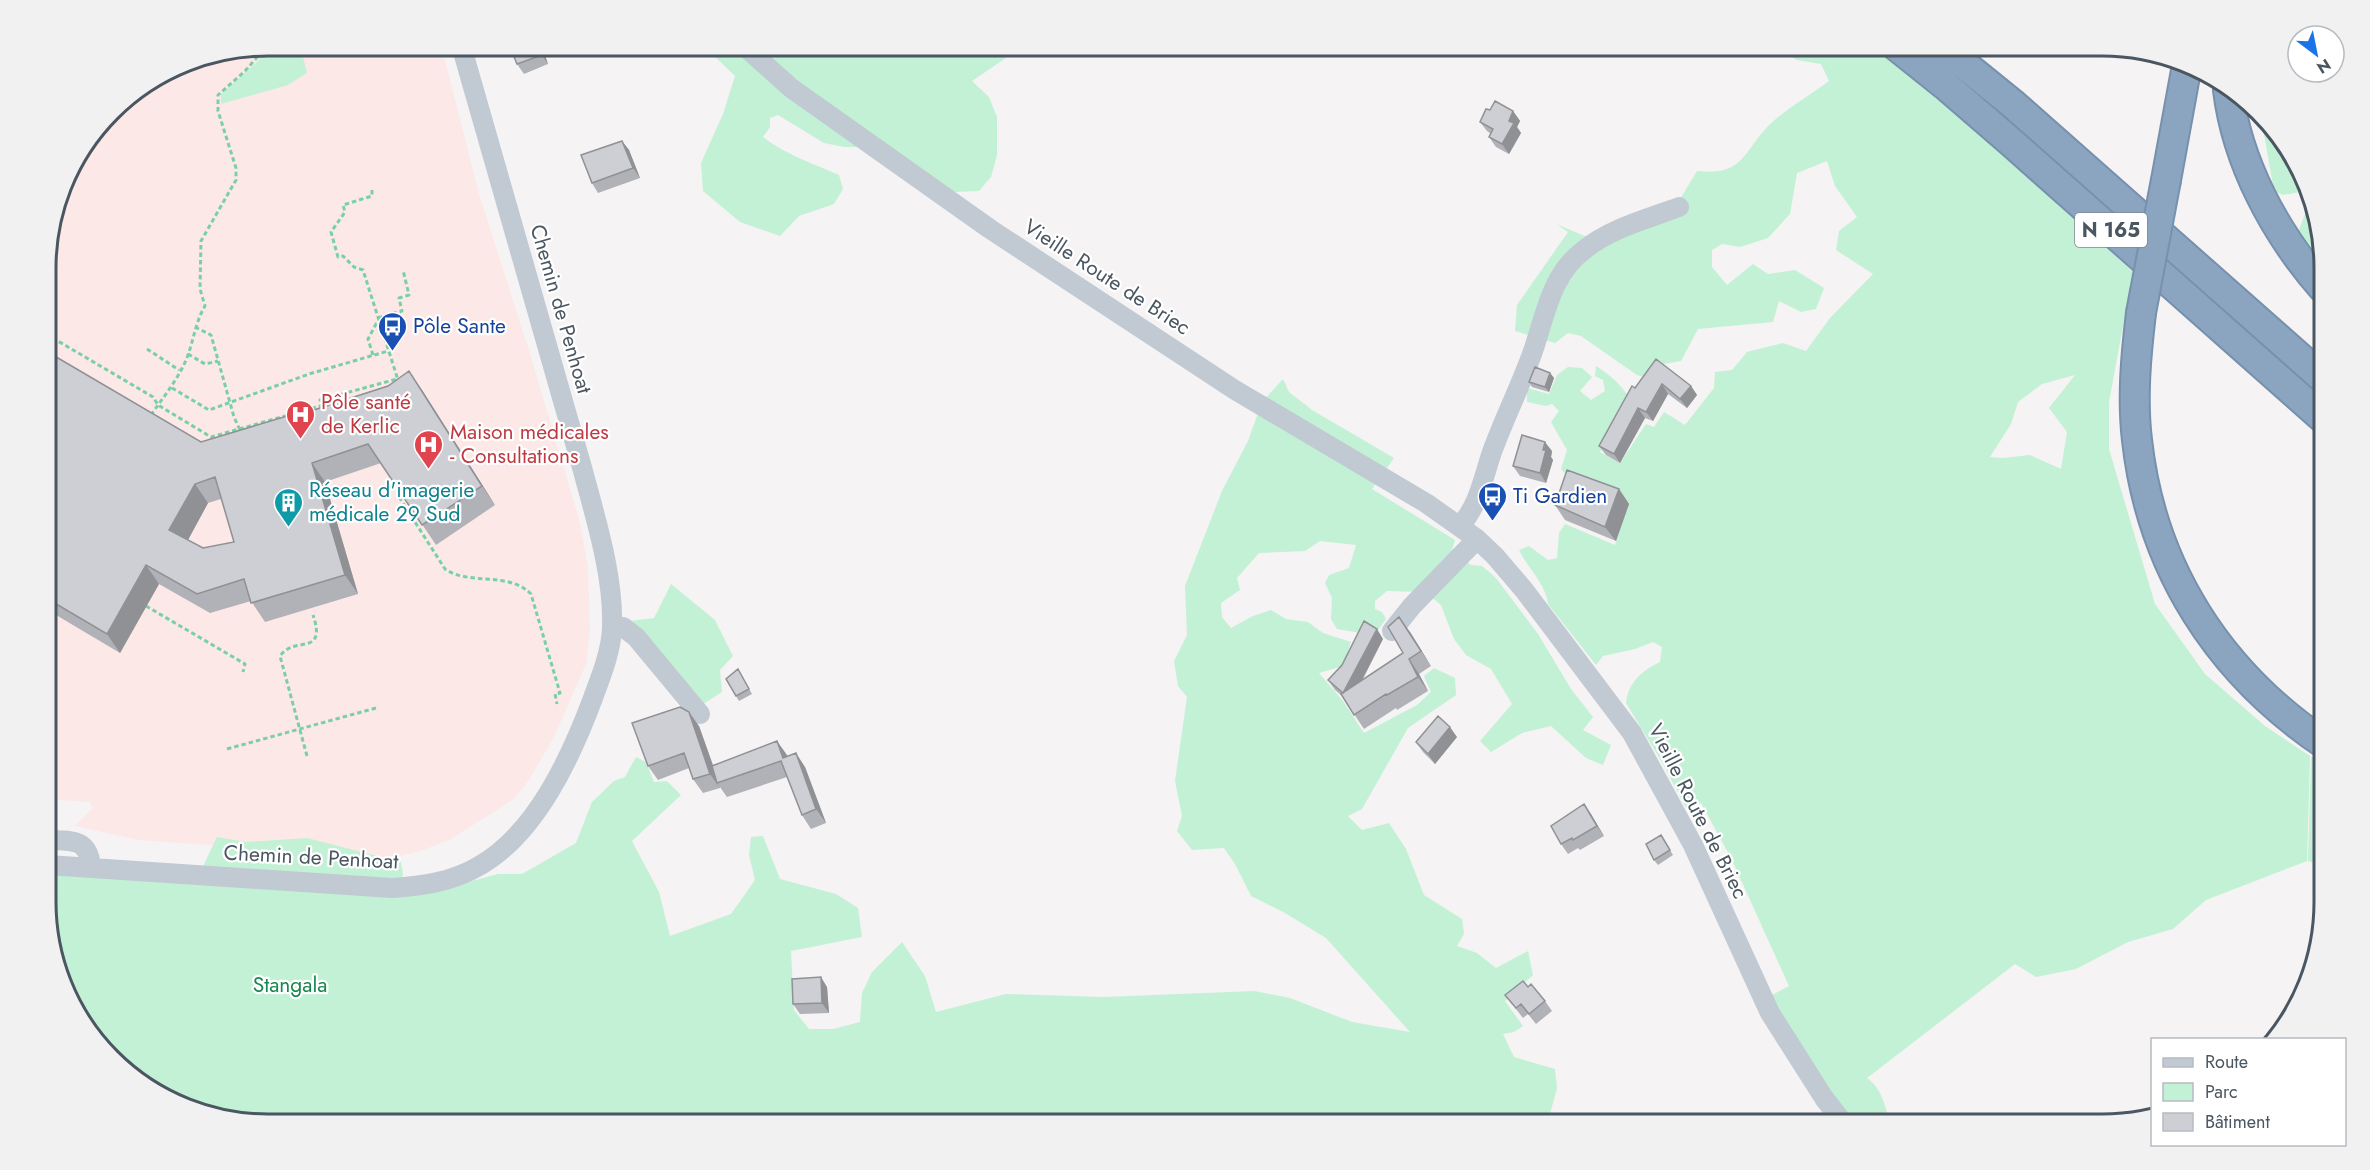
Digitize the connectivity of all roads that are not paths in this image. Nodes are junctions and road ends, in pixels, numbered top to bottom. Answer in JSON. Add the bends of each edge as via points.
{"nodes":[{"id":1,"x":464,"y":56,"type":"edge"},
{"id":2,"x":756,"y":56,"type":"edge"},
{"id":3,"x":1908,"y":56,"type":"edge"},
{"id":4,"x":1954,"y":56,"type":"edge"},
{"id":5,"x":2186,"y":73,"type":"edge"},
{"id":6,"x":2229,"y":97,"type":"edge"},
{"id":7,"x":1679,"y":207,"type":"dead end"},
{"id":8,"x":2314,"y":276,"type":"edge"},
{"id":9,"x":2314,"y":370,"type":"edge"},
{"id":10,"x":2314,"y":410,"type":"edge"},
{"id":11,"x":1460,"y":526,"type":"junction"},
{"id":12,"x":1478,"y":539,"type":"junction"},
{"id":13,"x":612,"y":628,"type":"junction"},
{"id":14,"x":1392,"y":632,"type":"edge"},
{"id":15,"x":700,"y":714,"type":"dead end"},
{"id":16,"x":2314,"y":736,"type":"edge"},
{"id":17,"x":56,"y":840,"type":"edge"},
{"id":18,"x":56,"y":865,"type":"edge"},
{"id":19,"x":91,"y":866,"type":"junction"},
{"id":20,"x":1836,"y":1114,"type":"edge"}],
"edges":[{"from":1,"to":13,"type":"street","name":"Chemin de Penhoat","via":[[595,517],[609,587]]},
{"from":2,"to":11,"type":"street","name":"Vieille Route de Briec","via":[[838,122],[1029,255],[1235,390]]},
{"from":3,"to":10,"type":"highway","number":"N 165"},
{"from":4,"to":9,"type":"highway","number":"N 165"},
{"from":5,"to":16,"type":"highway","bridge":true,"via":[[2141,313],[2134,388],[2136,440],[2150,506],[2168,559],[2201,621],[2242,676]]},
{"from":6,"to":8,"type":"highway","via":[[2238,139],[2254,183]]},
{"from":7,"to":11,"type":"street","via":[[1602,238],[1579,254],[1564,271],[1540,321],[1532,353],[1474,507]]},
{"from":11,"to":12,"type":"street","name":"Vieille Route de Briec"},
{"from":12,"to":14,"type":"street"},
{"from":12,"to":20,"type":"street","name":"Vieille Route de Briec","via":[[1524,590],[1637,742],[1693,845],[1770,1013]]},
{"from":13,"to":15,"type":"street","via":[[623,627],[636,637]]},
{"from":13,"to":19,"type":"street","name":"Chemin de Penhoat","via":[[595,693],[557,776],[534,814],[504,848],[466,873],[435,883],[392,888]]},
{"from":17,"to":19,"type":"street","via":[[82,845],[90,856]]},
{"from":18,"to":19,"type":"street","name":"Chemin de Penhoat"}]}
